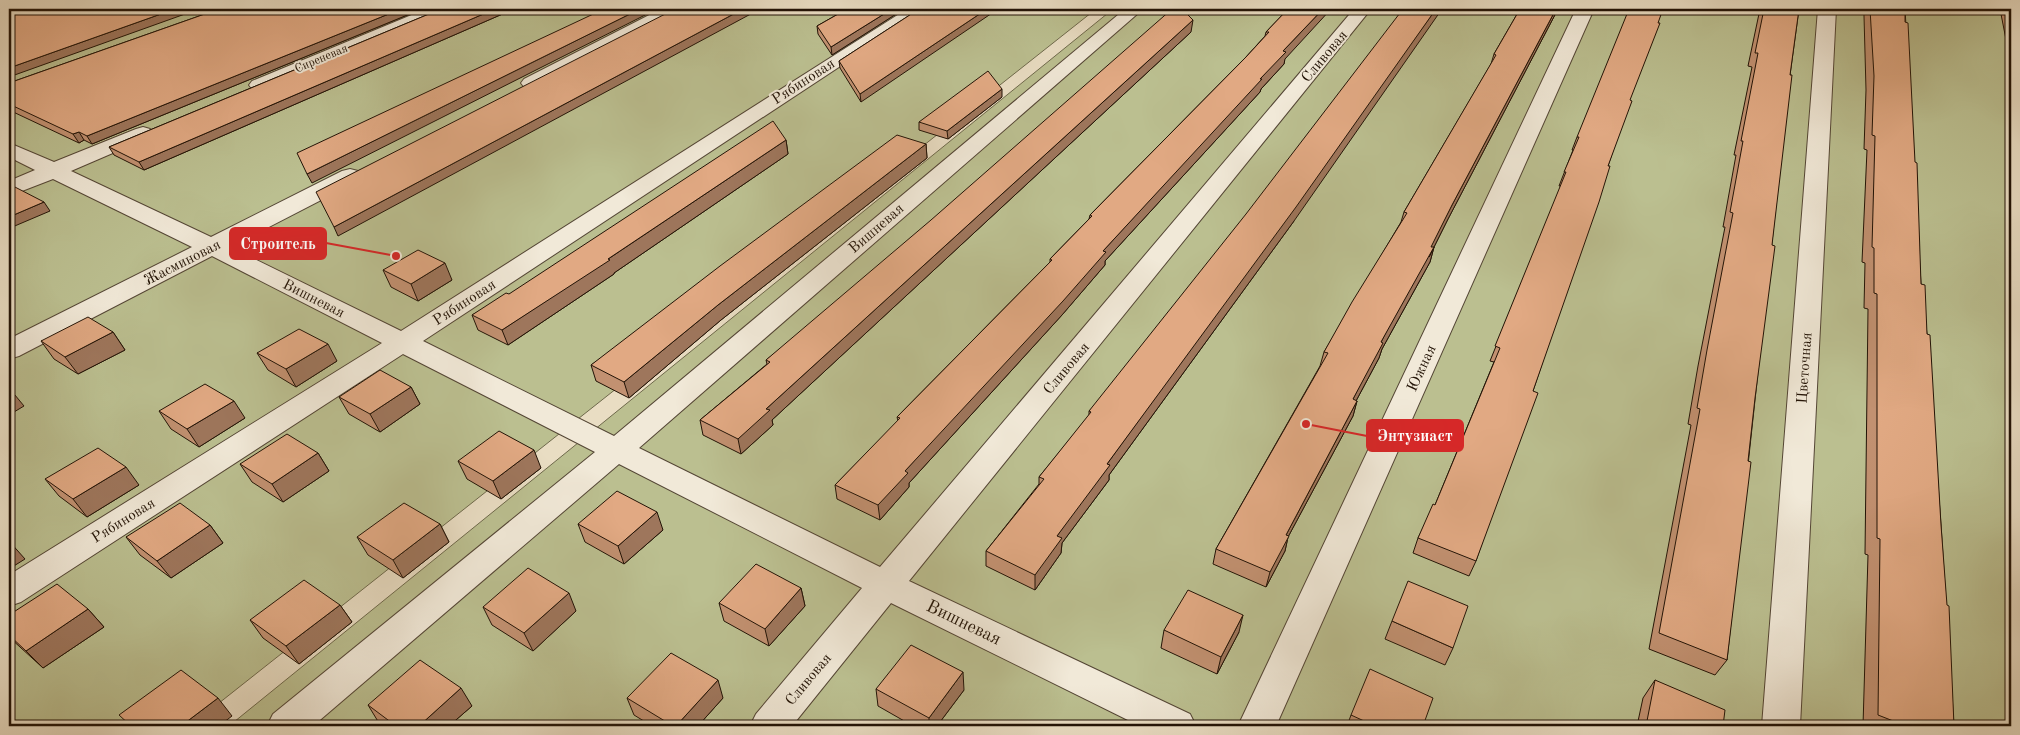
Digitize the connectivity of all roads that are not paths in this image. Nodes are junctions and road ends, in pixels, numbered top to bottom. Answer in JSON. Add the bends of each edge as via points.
{"nodes":[{"id":1,"x":440,"y":9,"type":"edge"},
{"id":2,"x":674,"y":9,"type":"edge"},
{"id":3,"x":918,"y":9,"type":"edge"},
{"id":4,"x":1135,"y":9,"type":"edge"},
{"id":5,"x":1363,"y":9,"type":"edge"},
{"id":6,"x":1585,"y":9,"type":"edge"},
{"id":7,"x":1827,"y":9,"type":"edge"},
{"id":8,"x":514,"y":91,"type":"edge"},
{"id":9,"x":237,"y":94,"type":"edge"},
{"id":10,"x":164,"y":124,"type":"edge"},
{"id":11,"x":9,"y":149,"type":"edge"},
{"id":12,"x":372,"y":164,"type":"edge"},
{"id":13,"x":53,"y":171,"type":"junction"},
{"id":14,"x":9,"y":190,"type":"edge"},
{"id":15,"x":212,"y":247,"type":"junction"},
{"id":16,"x":402,"y":342,"type":"junction"},
{"id":17,"x":9,"y":350,"type":"edge"},
{"id":18,"x":618,"y":449,"type":"junction"},
{"id":19,"x":886,"y":584,"type":"junction"},
{"id":20,"x":9,"y":592,"type":"edge"},
{"id":21,"x":286,"y":726,"type":"edge"},
{"id":22,"x":769,"y":726,"type":"edge"},
{"id":23,"x":1177,"y":726,"type":"edge"},
{"id":24,"x":1256,"y":726,"type":"edge"},
{"id":25,"x":1781,"y":726,"type":"edge"}],
"edges":[{"from":1,"to":9,"type":"street","name":"Сиреневая"},
{"from":2,"to":8,"type":"street"},
{"from":3,"to":16,"type":"street","name":"Рябиновая"},
{"from":4,"to":18,"type":"street","name":"Вишневая"},
{"from":5,"to":19,"type":"street","name":"Сливовая"},
{"from":6,"to":24,"type":"street","name":"Южная"},
{"from":7,"to":25,"type":"street","name":"Цветочная"},
{"from":10,"to":13,"type":"street"},
{"from":11,"to":13,"type":"street","name":"Вишневая"},
{"from":12,"to":15,"type":"street","name":"Жасминовая"},
{"from":13,"to":14,"type":"street"},
{"from":13,"to":15,"type":"street","name":"Вишневая"},
{"from":15,"to":16,"type":"street","name":"Вишневая"},
{"from":15,"to":17,"type":"street","name":"Жасминовая"},
{"from":16,"to":18,"type":"street","name":"Вишневая"},
{"from":16,"to":20,"type":"street","name":"Рябиновая"},
{"from":18,"to":19,"type":"street","name":"Вишневая"},
{"from":18,"to":21,"type":"street","name":"Вишневая"},
{"from":19,"to":22,"type":"street","name":"Сливовая"},
{"from":19,"to":23,"type":"street","name":"Вишневая"}]}
